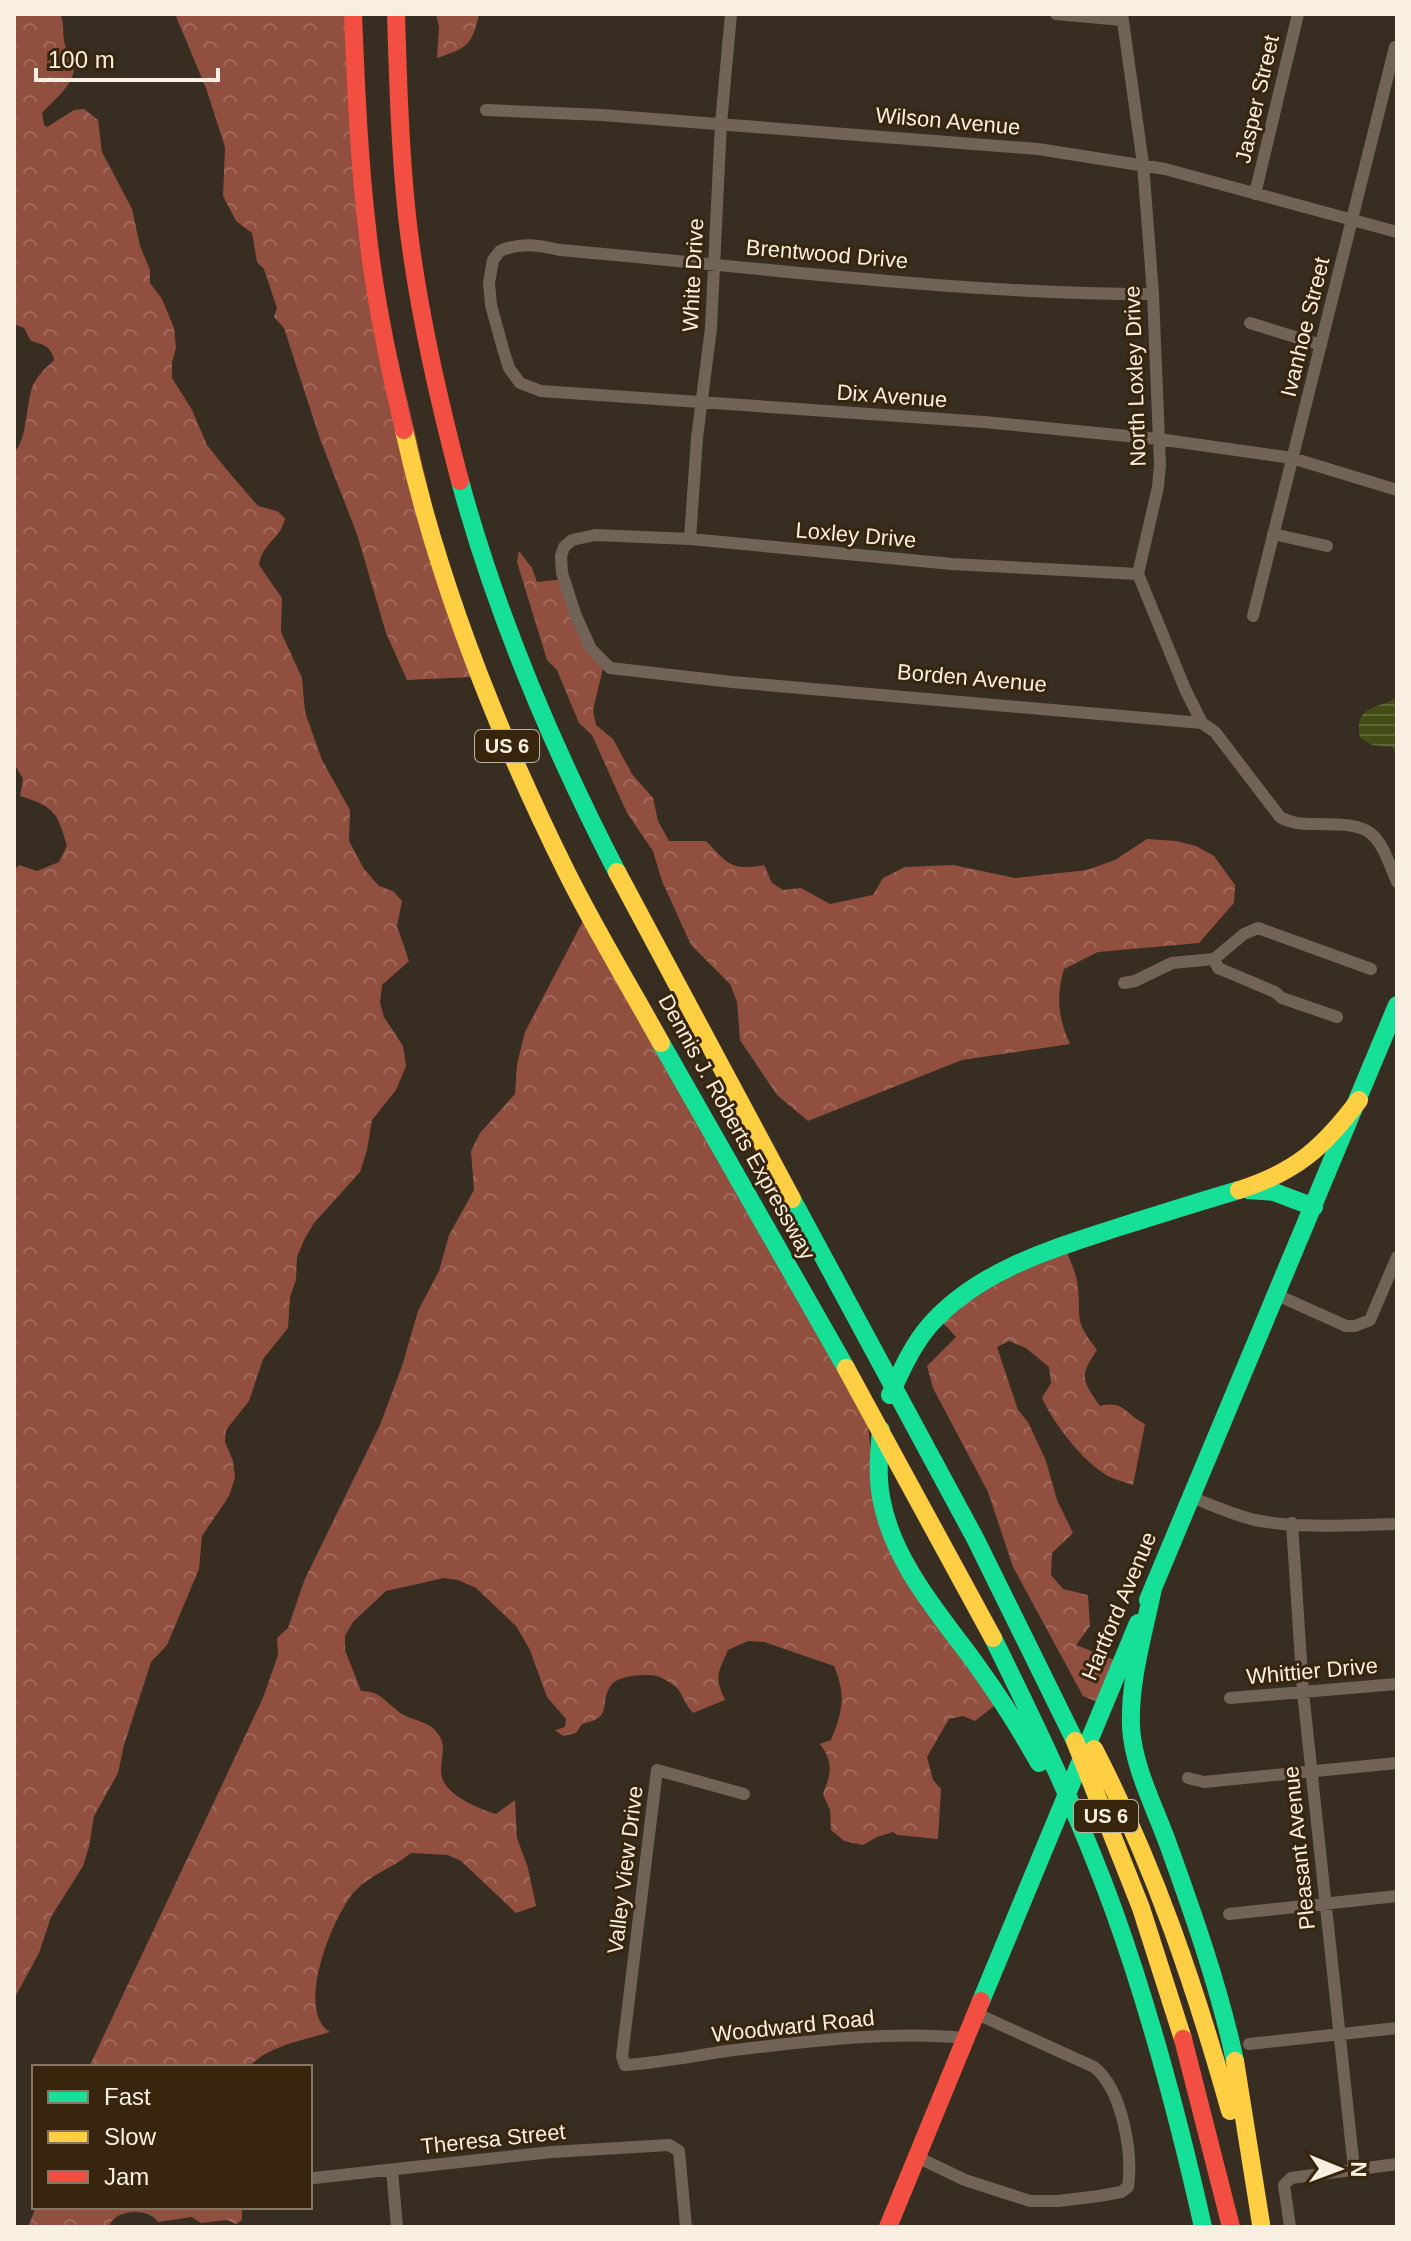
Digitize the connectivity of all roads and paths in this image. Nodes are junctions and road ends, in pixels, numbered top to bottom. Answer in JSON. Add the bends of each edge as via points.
{"nodes":[{"id":1,"x":353,"y":14,"type":"edge"},
{"id":2,"x":396,"y":14,"type":"edge"},
{"id":3,"x":731,"y":14,"type":"edge"},
{"id":4,"x":1056,"y":14,"type":"edge"},
{"id":5,"x":1298,"y":14,"type":"edge"},
{"id":6,"x":1122,"y":17,"type":"edge"},
{"id":7,"x":1395,"y":47,"type":"edge"},
{"id":8,"x":486,"y":110,"type":"dead end"},
{"id":9,"x":721,"y":123,"type":"junction"},
{"id":10,"x":1143,"y":164,"type":"junction"},
{"id":11,"x":1255,"y":194,"type":"junction"},
{"id":12,"x":1352,"y":220,"type":"junction"},
{"id":13,"x":1397,"y":232,"type":"edge"},
{"id":14,"x":500,"y":251,"type":"joint"},
{"id":15,"x":713,"y":263,"type":"junction"},
{"id":16,"x":1153,"y":294,"type":"junction"},
{"id":17,"x":1250,"y":323,"type":"dead end"},
{"id":18,"x":1321,"y":345,"type":"junction"},
{"id":19,"x":703,"y":401,"type":"junction"},
{"id":20,"x":1158,"y":439,"type":"junction"},
{"id":21,"x":1292,"y":458,"type":"junction"},
{"id":22,"x":1397,"y":490,"type":"edge"},
{"id":23,"x":1273,"y":534,"type":"junction"},
{"id":24,"x":690,"y":539,"type":"junction"},
{"id":25,"x":572,"y":540,"type":"joint"},
{"id":26,"x":1327,"y":546,"type":"dead end"},
{"id":27,"x":1138,"y":574,"type":"junction"},
{"id":28,"x":1253,"y":616,"type":"dead end"},
{"id":29,"x":1202,"y":723,"type":"junction"},
{"id":30,"x":1397,"y":882,"type":"edge"},
{"id":31,"x":1214,"y":959,"type":"junction"},
{"id":32,"x":1371,"y":969,"type":"dead end"},
{"id":33,"x":1124,"y":983,"type":"dead end"},
{"id":34,"x":1397,"y":1005,"type":"edge"},
{"id":35,"x":1337,"y":1017,"type":"dead end"},
{"id":36,"x":1393,"y":1028,"type":"edge"},
{"id":37,"x":1354,"y":1091,"type":"junction"},
{"id":38,"x":1225,"y":1194,"type":"junction"},
{"id":39,"x":1314,"y":1207,"type":"junction"},
{"id":40,"x":1397,"y":1257,"type":"edge"},
{"id":41,"x":1277,"y":1295,"type":"junction"},
{"id":42,"x":1191,"y":1497,"type":"junction"},
{"id":43,"x":1292,"y":1523,"type":"junction"},
{"id":44,"x":1397,"y":1524,"type":"edge"},
{"id":45,"x":1153,"y":1588,"type":"junction"},
{"id":46,"x":1028,"y":1642,"type":"junction"},
{"id":47,"x":1397,"y":1684,"type":"edge"},
{"id":48,"x":1303,"y":1692,"type":"junction"},
{"id":49,"x":1230,"y":1698,"type":"dead end"},
{"id":50,"x":1397,"y":1763,"type":"edge"},
{"id":51,"x":1312,"y":1771,"type":"junction"},
{"id":52,"x":1188,"y":1778,"type":"dead end"},
{"id":53,"x":744,"y":1794,"type":"dead end"},
{"id":54,"x":1097,"y":1865,"type":"junction"},
{"id":55,"x":1397,"y":1896,"type":"edge"},
{"id":56,"x":1325,"y":1904,"type":"junction"},
{"id":57,"x":1229,"y":1914,"type":"dead end"},
{"id":58,"x":975,"y":2013,"type":"junction"},
{"id":59,"x":1397,"y":2028,"type":"edge"},
{"id":60,"x":1339,"y":2036,"type":"junction"},
{"id":61,"x":965,"y":2038,"type":"junction"},
{"id":62,"x":1249,"y":2044,"type":"dead end"},
{"id":63,"x":625,"y":2065,"type":"joint"},
{"id":64,"x":917,"y":2157,"type":"junction"},
{"id":65,"x":1397,"y":2164,"type":"edge"},
{"id":66,"x":1354,"y":2169,"type":"junction"},
{"id":67,"x":392,"y":2170,"type":"junction"},
{"id":68,"x":314,"y":2178,"type":"dead end"},
{"id":69,"x":1261,"y":2226,"type":"edge"},
{"id":70,"x":397,"y":2227,"type":"edge"},
{"id":71,"x":686,"y":2227,"type":"edge"},
{"id":72,"x":888,"y":2227,"type":"edge"},
{"id":73,"x":1203,"y":2227,"type":"edge"},
{"id":74,"x":1231,"y":2227,"type":"edge"},
{"id":75,"x":1290,"y":2227,"type":"edge"}],
"edges":[{"from":1,"to":54,"type":"main road","name":"Dennis J. Roberts Expressway","number":"US 6","via":[[362,196],[381,328],[417,488],[476,672],[569,876],[1007,1662]]},
{"from":2,"to":46,"type":"main road","name":"Dennis J. Roberts Expressway","number":"US 6","via":[[403,159],[424,321],[455,467],[509,636],[587,814]]},
{"from":3,"to":9,"type":"street","name":"White Drive"},
{"from":4,"to":6,"type":"street"},
{"from":5,"to":11,"type":"street","name":"Jasper Street"},
{"from":6,"to":10,"type":"street","name":"North Loxley Drive"},
{"from":7,"to":12,"type":"street","name":"Ivanhoe Street"},
{"from":8,"to":9,"type":"street","name":"Wilson Avenue"},
{"from":9,"to":10,"type":"street","name":"Wilson Avenue","via":[[1038,149]]},
{"from":9,"to":15,"type":"street","name":"White Drive"},
{"from":10,"to":11,"type":"street","name":"Wilson Avenue"},
{"from":10,"to":16,"type":"street","name":"North Loxley Drive"},
{"from":11,"to":12,"type":"street","name":"Wilson Avenue"},
{"from":12,"to":13,"type":"street","name":"Wilson Avenue"},
{"from":12,"to":18,"type":"street","name":"Ivanhoe Street"},
{"from":14,"to":15,"type":"street","name":"Brentwood Drive","via":[[539,245]]},
{"from":14,"to":19,"type":"street","name":"Dix Avenue","via":[[489,274],[491,305],[509,368],[520,383],[541,391]]},
{"from":15,"to":16,"type":"street","name":"Brentwood Drive","via":[[1080,294]]},
{"from":15,"to":19,"type":"street","name":"White Drive"},
{"from":16,"to":20,"type":"street","name":"North Loxley Drive"},
{"from":17,"to":18,"type":"street"},
{"from":18,"to":21,"type":"street","name":"Ivanhoe Street"},
{"from":19,"to":20,"type":"street","name":"Dix Avenue"},
{"from":19,"to":24,"type":"street","name":"White Drive"},
{"from":20,"to":21,"type":"street","name":"Dix Avenue"},
{"from":20,"to":27,"type":"street","name":"North Loxley Drive","via":[[1158,487]]},
{"from":21,"to":22,"type":"street","name":"Dix Avenue"},
{"from":21,"to":23,"type":"street","name":"Ivanhoe Street"},
{"from":23,"to":26,"type":"street"},
{"from":23,"to":28,"type":"street","name":"Ivanhoe Street"},
{"from":24,"to":25,"type":"street","name":"Loxley Drive","via":[[595,535]]},
{"from":24,"to":27,"type":"street","name":"Loxley Drive","via":[[952,564]]},
{"from":25,"to":29,"type":"street","name":"Borden Avenue","via":[[561,556],[562,573],[591,649],[610,668]]},
{"from":27,"to":29,"type":"street"},
{"from":29,"to":30,"type":"street","via":[[1215,732],[1280,817],[1290,823],[1366,828],[1382,847]]},
{"from":31,"to":32,"type":"street","via":[[1258,928]]},
{"from":31,"to":33,"type":"street","via":[[1172,963]]},
{"from":31,"to":35,"type":"street","via":[[1218,968]]},
{"from":34,"to":36,"type":"main road","name":"Hartford Avenue"},
{"from":36,"to":37,"type":"main road","name":"Hartford Avenue"},
{"from":37,"to":38,"type":"main road","via":[[1330,1139],[1306,1161]]},
{"from":37,"to":39,"type":"main road","name":"Hartford Avenue"},
{"from":38,"to":39,"type":"main road","via":[[1264,1190]]},
{"from":38,"to":54,"type":"main road","via":[[1031,1255],[972,1285],[940,1312],[912,1349],[882,1423],[879,1482],[896,1548],[921,1592],[1014,1720]]},
{"from":39,"to":41,"type":"main road","name":"Hartford Avenue"},
{"from":40,"to":41,"type":"street","via":[[1370,1320],[1355,1326]]},
{"from":41,"to":42,"type":"main road","name":"Hartford Avenue"},
{"from":42,"to":43,"type":"street","via":[[1252,1519]]},
{"from":42,"to":45,"type":"main road","name":"Hartford Avenue"},
{"from":43,"to":44,"type":"street"},
{"from":43,"to":48,"type":"street","name":"Pleasant Avenue"},
{"from":45,"to":58,"type":"main road","name":"Hartford Avenue"},
{"from":45,"to":69,"type":"main road","via":[[1132,1690],[1131,1729],[1224,2011]]},
{"from":46,"to":69,"type":"main road","via":[[1101,1762],[1159,1885]]},
{"from":46,"to":74,"type":"main road","name":"Dennis J. Roberts Expressway","number":"US 6","via":[[1102,1805],[1149,1930],[1190,2058]]},
{"from":47,"to":48,"type":"street","name":"Whittier Drive"},
{"from":48,"to":49,"type":"street","name":"Whittier Drive"},
{"from":48,"to":51,"type":"street","name":"Pleasant Avenue"},
{"from":50,"to":51,"type":"street"},
{"from":51,"to":52,"type":"street","via":[[1204,1782]]},
{"from":51,"to":56,"type":"street","name":"Pleasant Avenue"},
{"from":53,"to":63,"type":"street","name":"Valley View Drive","via":[[657,1770]]},
{"from":54,"to":73,"type":"main road","name":"Dennis J. Roberts Expressway","number":"US 6","via":[[1159,2048]]},
{"from":55,"to":56,"type":"street"},
{"from":56,"to":57,"type":"street"},
{"from":56,"to":60,"type":"street","name":"Pleasant Avenue"},
{"from":58,"to":61,"type":"main road","name":"Hartford Avenue"},
{"from":58,"to":64,"type":"street","via":[[1094,2067],[1107,2079],[1121,2115],[1126,2190],[1030,2201],[965,2180]]},
{"from":59,"to":60,"type":"street"},
{"from":60,"to":62,"type":"street"},
{"from":60,"to":66,"type":"street","name":"Pleasant Avenue"},
{"from":61,"to":63,"type":"street","name":"Woodward Road","via":[[880,2037]]},
{"from":61,"to":64,"type":"main road","name":"Hartford Avenue"},
{"from":64,"to":72,"type":"main road","name":"Hartford Avenue"},
{"from":65,"to":66,"type":"street"},
{"from":66,"to":75,"type":"street","via":[[1291,2178],[1284,2185]]},
{"from":67,"to":68,"type":"street","name":"Theresa Street"},
{"from":67,"to":70,"type":"street"},
{"from":67,"to":71,"type":"street","name":"Theresa Street","via":[[669,2145],[679,2151]]}]}
